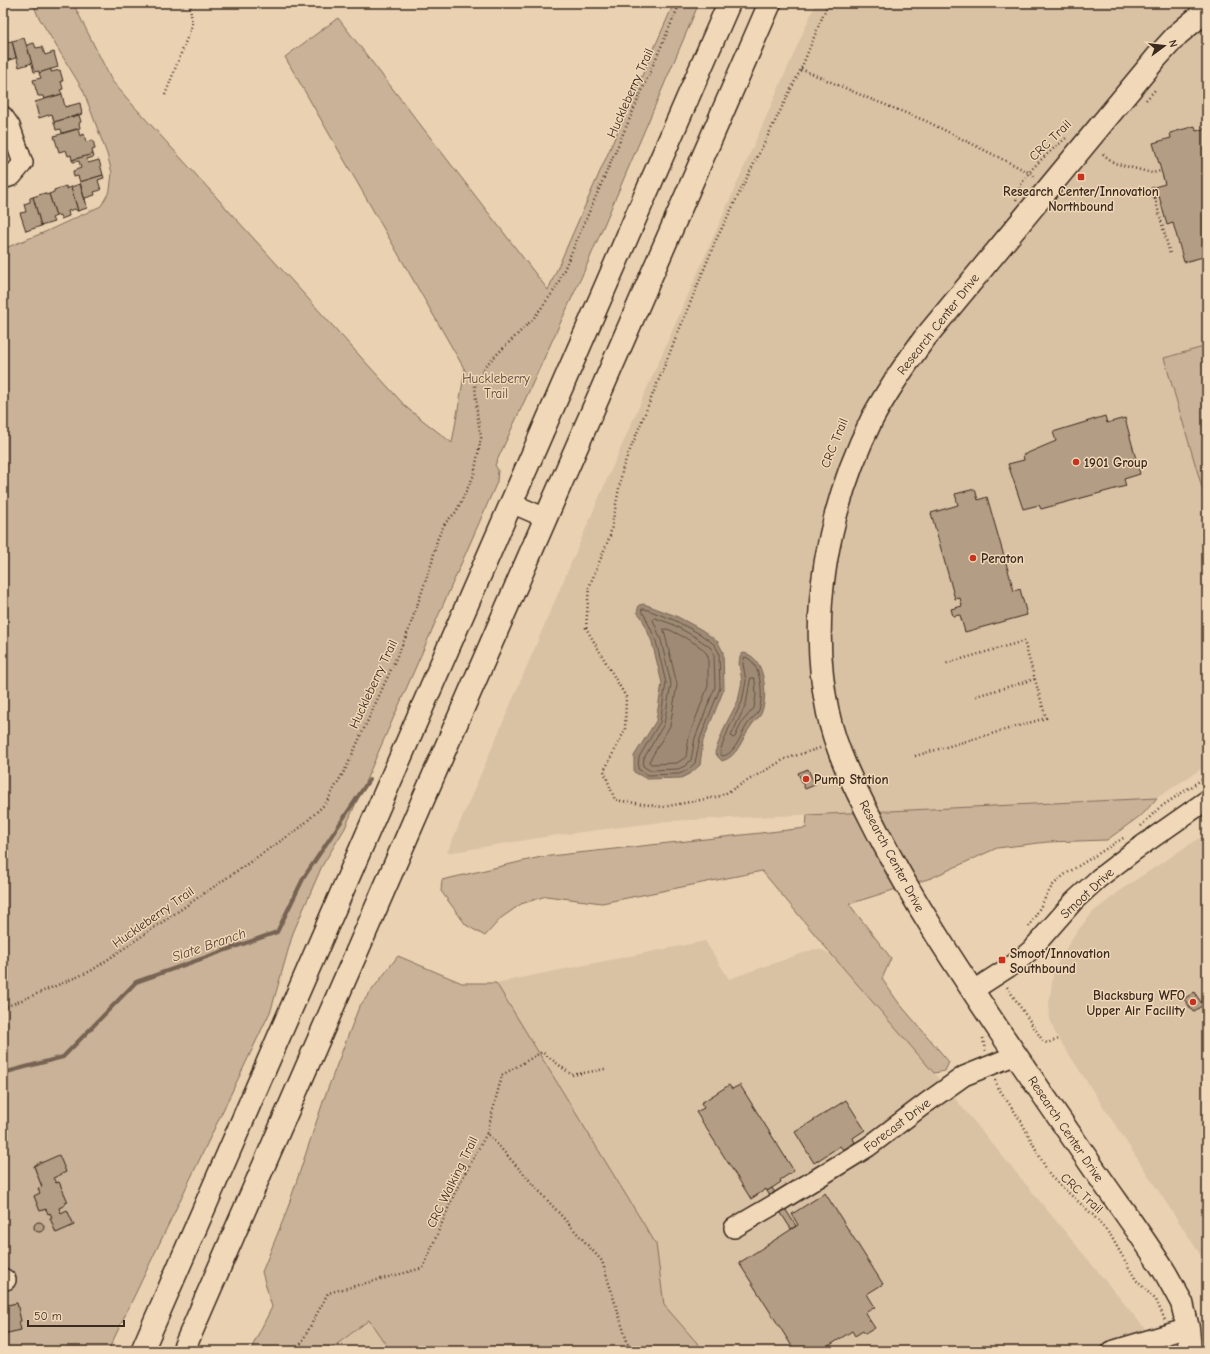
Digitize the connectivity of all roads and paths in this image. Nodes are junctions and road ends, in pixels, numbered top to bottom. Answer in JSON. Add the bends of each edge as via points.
{"nodes":[{"id":1,"x":190,"y":3,"type":"edge"},
{"id":2,"x":680,"y":3,"type":"edge"},
{"id":3,"x":729,"y":3,"type":"edge"},
{"id":4,"x":770,"y":3,"type":"edge"},
{"id":5,"x":828,"y":3,"type":"edge"},
{"id":6,"x":1207,"y":10,"type":"edge"},
{"id":7,"x":801,"y":69,"type":"junction"},
{"id":8,"x":1154,"y":90,"type":"dead end"},
{"id":9,"x":165,"y":95,"type":"dead end"},
{"id":10,"x":1146,"y":100,"type":"dead end"},
{"id":11,"x":3,"y":116,"type":"edge"},
{"id":12,"x":1070,"y":135,"type":"dead end"},
{"id":13,"x":1103,"y":154,"type":"dead end"},
{"id":14,"x":1161,"y":170,"type":"dead end"},
{"id":15,"x":1030,"y":173,"type":"junction"},
{"id":16,"x":3,"y":179,"type":"edge"},
{"id":17,"x":1155,"y":198,"type":"dead end"},
{"id":18,"x":1015,"y":203,"type":"dead end"},
{"id":19,"x":1170,"y":254,"type":"dead end"},
{"id":20,"x":511,"y":503,"type":"junction"},
{"id":21,"x":546,"y":518,"type":"junction"},
{"id":22,"x":944,"y":664,"type":"dead end"},
{"id":23,"x":1035,"y":679,"type":"junction"},
{"id":24,"x":976,"y":696,"type":"dead end"},
{"id":25,"x":819,"y":742,"type":"dead end"},
{"id":26,"x":820,"y":748,"type":"junction"},
{"id":27,"x":822,"y":752,"type":"dead end"},
{"id":28,"x":915,"y":756,"type":"dead end"},
{"id":29,"x":1207,"y":800,"type":"edge"},
{"id":30,"x":1004,"y":983,"type":"dead end"},
{"id":31,"x":972,"y":991,"type":"junction"},
{"id":32,"x":3,"y":1008,"type":"edge"},
{"id":33,"x":1059,"y":1039,"type":"dead end"},
{"id":34,"x":1016,"y":1054,"type":"junction"},
{"id":35,"x":605,"y":1069,"type":"dead end"},
{"id":36,"x":994,"y":1076,"type":"dead end"},
{"id":37,"x":487,"y":1133,"type":"junction"},
{"id":38,"x":734,"y":1228,"type":"dead end"},
{"id":39,"x":1165,"y":1318,"type":"dead end"},
{"id":40,"x":1188,"y":1328,"type":"junction"},
{"id":41,"x":142,"y":1351,"type":"edge"},
{"id":42,"x":183,"y":1351,"type":"edge"},
{"id":43,"x":298,"y":1351,"type":"edge"},
{"id":44,"x":630,"y":1351,"type":"edge"},
{"id":45,"x":1111,"y":1351,"type":"edge"},
{"id":46,"x":1190,"y":1351,"type":"edge"}],
"edges":[{"from":1,"to":9,"type":"path","via":[[192,25]]},
{"from":2,"to":32,"type":"path","name":"Huckleberry Trail","via":[[556,288],[533,319],[486,365],[475,385],[481,438],[474,475],[456,512],[445,524],[437,540],[408,632],[347,766],[326,804],[301,827],[92,971]]},
{"from":3,"to":20,"type":"main road"},
{"from":4,"to":21,"type":"main road"},
{"from":5,"to":7,"type":"path"},
{"from":6,"to":31,"type":"main road","name":"Research Center Drive","via":[[1178,34],[1157,57],[924,339],[896,377],[873,417],[839,503],[826,562],[821,602],[822,683],[834,738],[849,775],[911,895]]},
{"from":7,"to":15,"type":"path","via":[[926,121]]},
{"from":7,"to":26,"type":"path","via":[[716,240],[623,467],[610,536],[589,587],[586,628],[626,697],[625,730],[604,771],[615,800],[663,807],[721,796],[785,759]]},
{"from":8,"to":10,"type":"path"},
{"from":11,"to":16,"type":"street","via":[[10,126],[22,162],[12,176]]},
{"from":12,"to":15,"type":"path","name":"CRC Trail","via":[[1046,154]]},
{"from":13,"to":14,"type":"path","via":[[1114,163],[1152,173]]},
{"from":15,"to":18,"type":"path","name":"CRC Trail","via":[[1021,185]]},
{"from":17,"to":19,"type":"path"},
{"from":20,"to":21,"type":"street"},
{"from":20,"to":41,"type":"main road"},
{"from":21,"to":42,"type":"main road"},
{"from":22,"to":23,"type":"path","via":[[1024,641]]},
{"from":23,"to":24,"type":"path"},
{"from":23,"to":28,"type":"path","via":[[1046,718]]},
{"from":25,"to":26,"type":"path"},
{"from":26,"to":27,"type":"path"},
{"from":29,"to":31,"type":"street","name":"Smoot Drive","via":[[1099,878],[1070,905],[1031,950]]},
{"from":30,"to":33,"type":"path","via":[[1043,1041],[1047,1043]]},
{"from":31,"to":34,"type":"main road","name":"Research Center Drive"},
{"from":34,"to":38,"type":"street","name":"Forecast Drive","via":[[964,1076],[868,1148]]},
{"from":34,"to":40,"type":"main road","name":"Research Center Drive","via":[[1159,1263],[1182,1303]]},
{"from":35,"to":37,"type":"path","via":[[572,1075],[542,1052],[502,1075]]},
{"from":36,"to":39,"type":"path","name":"CRC Trail","via":[[1050,1176],[1093,1215],[1111,1236],[1136,1280],[1156,1300]]},
{"from":37,"to":43,"type":"path","name":"CRC Walking Trail","via":[[455,1192],[423,1268],[328,1293]]},
{"from":37,"to":44,"type":"path","name":"CRC Walking Trail","via":[[602,1261]]},
{"from":40,"to":45,"type":"street"},
{"from":40,"to":46,"type":"main road","name":"Research Center Drive"}]}
